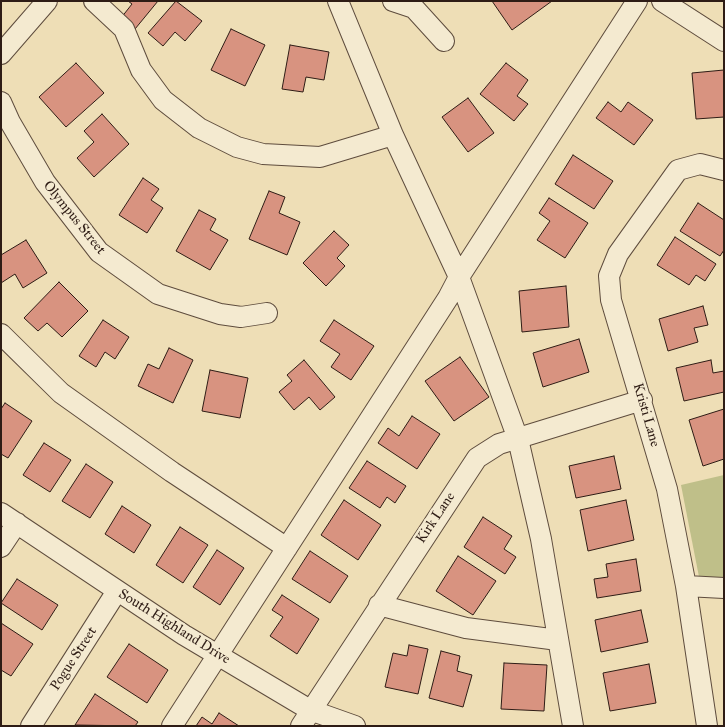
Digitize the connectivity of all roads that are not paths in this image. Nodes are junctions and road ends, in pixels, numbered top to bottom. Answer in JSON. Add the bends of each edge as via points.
{"nodes":[{"id":1,"x":47,"y":1,"type":"edge"},
{"id":2,"x":94,"y":1,"type":"edge"},
{"id":3,"x":338,"y":1,"type":"edge"},
{"id":4,"x":393,"y":1,"type":"edge"},
{"id":5,"x":637,"y":1,"type":"edge"},
{"id":6,"x":662,"y":1,"type":"edge"},
{"id":7,"x":444,"y":41,"type":"dead end"},
{"id":8,"x":724,"y":41,"type":"edge"},
{"id":9,"x":1,"y":54,"type":"edge"},
{"id":10,"x":1,"y":102,"type":"edge"},
{"id":11,"x":393,"y":135,"type":"junction"},
{"id":12,"x":724,"y":170,"type":"edge"},
{"id":13,"x":459,"y":276,"type":"junction"},
{"id":14,"x":267,"y":314,"type":"dead end"},
{"id":15,"x":1,"y":334,"type":"edge"},
{"id":16,"x":642,"y":400,"type":"junction"},
{"id":17,"x":518,"y":439,"type":"junction"},
{"id":18,"x":9,"y":518,"type":"edge"},
{"id":19,"x":1,"y":547,"type":"edge"},
{"id":20,"x":287,"y":548,"type":"junction"},
{"id":21,"x":686,"y":586,"type":"junction"},
{"id":22,"x":724,"y":588,"type":"edge"},
{"id":23,"x":117,"y":591,"type":"junction"},
{"id":24,"x":379,"y":605,"type":"junction"},
{"id":25,"x":558,"y":640,"type":"junction"},
{"id":26,"x":218,"y":655,"type":"junction"},
{"id":27,"x":306,"y":718,"type":"edge"},
{"id":28,"x":31,"y":726,"type":"edge"},
{"id":29,"x":172,"y":726,"type":"edge"},
{"id":30,"x":355,"y":726,"type":"edge"},
{"id":31,"x":573,"y":726,"type":"edge"},
{"id":32,"x":707,"y":726,"type":"edge"}],
"edges":[{"from":1,"to":9,"type":"street"},
{"from":2,"to":11,"type":"street","via":[[124,29],[141,70],[163,100],[199,128],[237,147],[263,154],[320,157]]},
{"from":3,"to":11,"type":"street"},
{"from":4,"to":7,"type":"street","via":[[414,8]]},
{"from":5,"to":13,"type":"street"},
{"from":6,"to":8,"type":"street"},
{"from":10,"to":14,"type":"street","name":"Olympus Street","via":[[44,182],[105,257],[158,294],[220,314],[241,317]]},
{"from":11,"to":13,"type":"street"},
{"from":12,"to":16,"type":"street","name":"Kristi Lane","via":[[700,164],[678,170],[618,254],[609,276],[611,300]]},
{"from":13,"to":17,"type":"street"},
{"from":13,"to":20,"type":"street"},
{"from":15,"to":20,"type":"street","via":[[61,393]]},
{"from":16,"to":17,"type":"street","name":"Kirk Lane"},
{"from":16,"to":21,"type":"street","name":"Kristi Lane","via":[[667,489]]},
{"from":17,"to":24,"type":"street","name":"Kirk Lane","via":[[498,444],[477,458]]},
{"from":17,"to":25,"type":"street","via":[[541,539]]},
{"from":18,"to":19,"type":"street"},
{"from":18,"to":23,"type":"street","name":"South Highland Drive"},
{"from":20,"to":26,"type":"street"},
{"from":21,"to":22,"type":"street"},
{"from":21,"to":32,"type":"street","name":"Kristi Lane"},
{"from":23,"to":26,"type":"street","name":"South Highland Drive"},
{"from":23,"to":28,"type":"street","name":"Pogue Street"},
{"from":24,"to":25,"type":"street","via":[[466,628]]},
{"from":24,"to":27,"type":"street","name":"Kirk Lane"},
{"from":25,"to":31,"type":"street"},
{"from":26,"to":27,"type":"street","name":"South Highland Drive"},
{"from":26,"to":29,"type":"street"},
{"from":27,"to":30,"type":"street","name":"South Highland Drive"}]}
